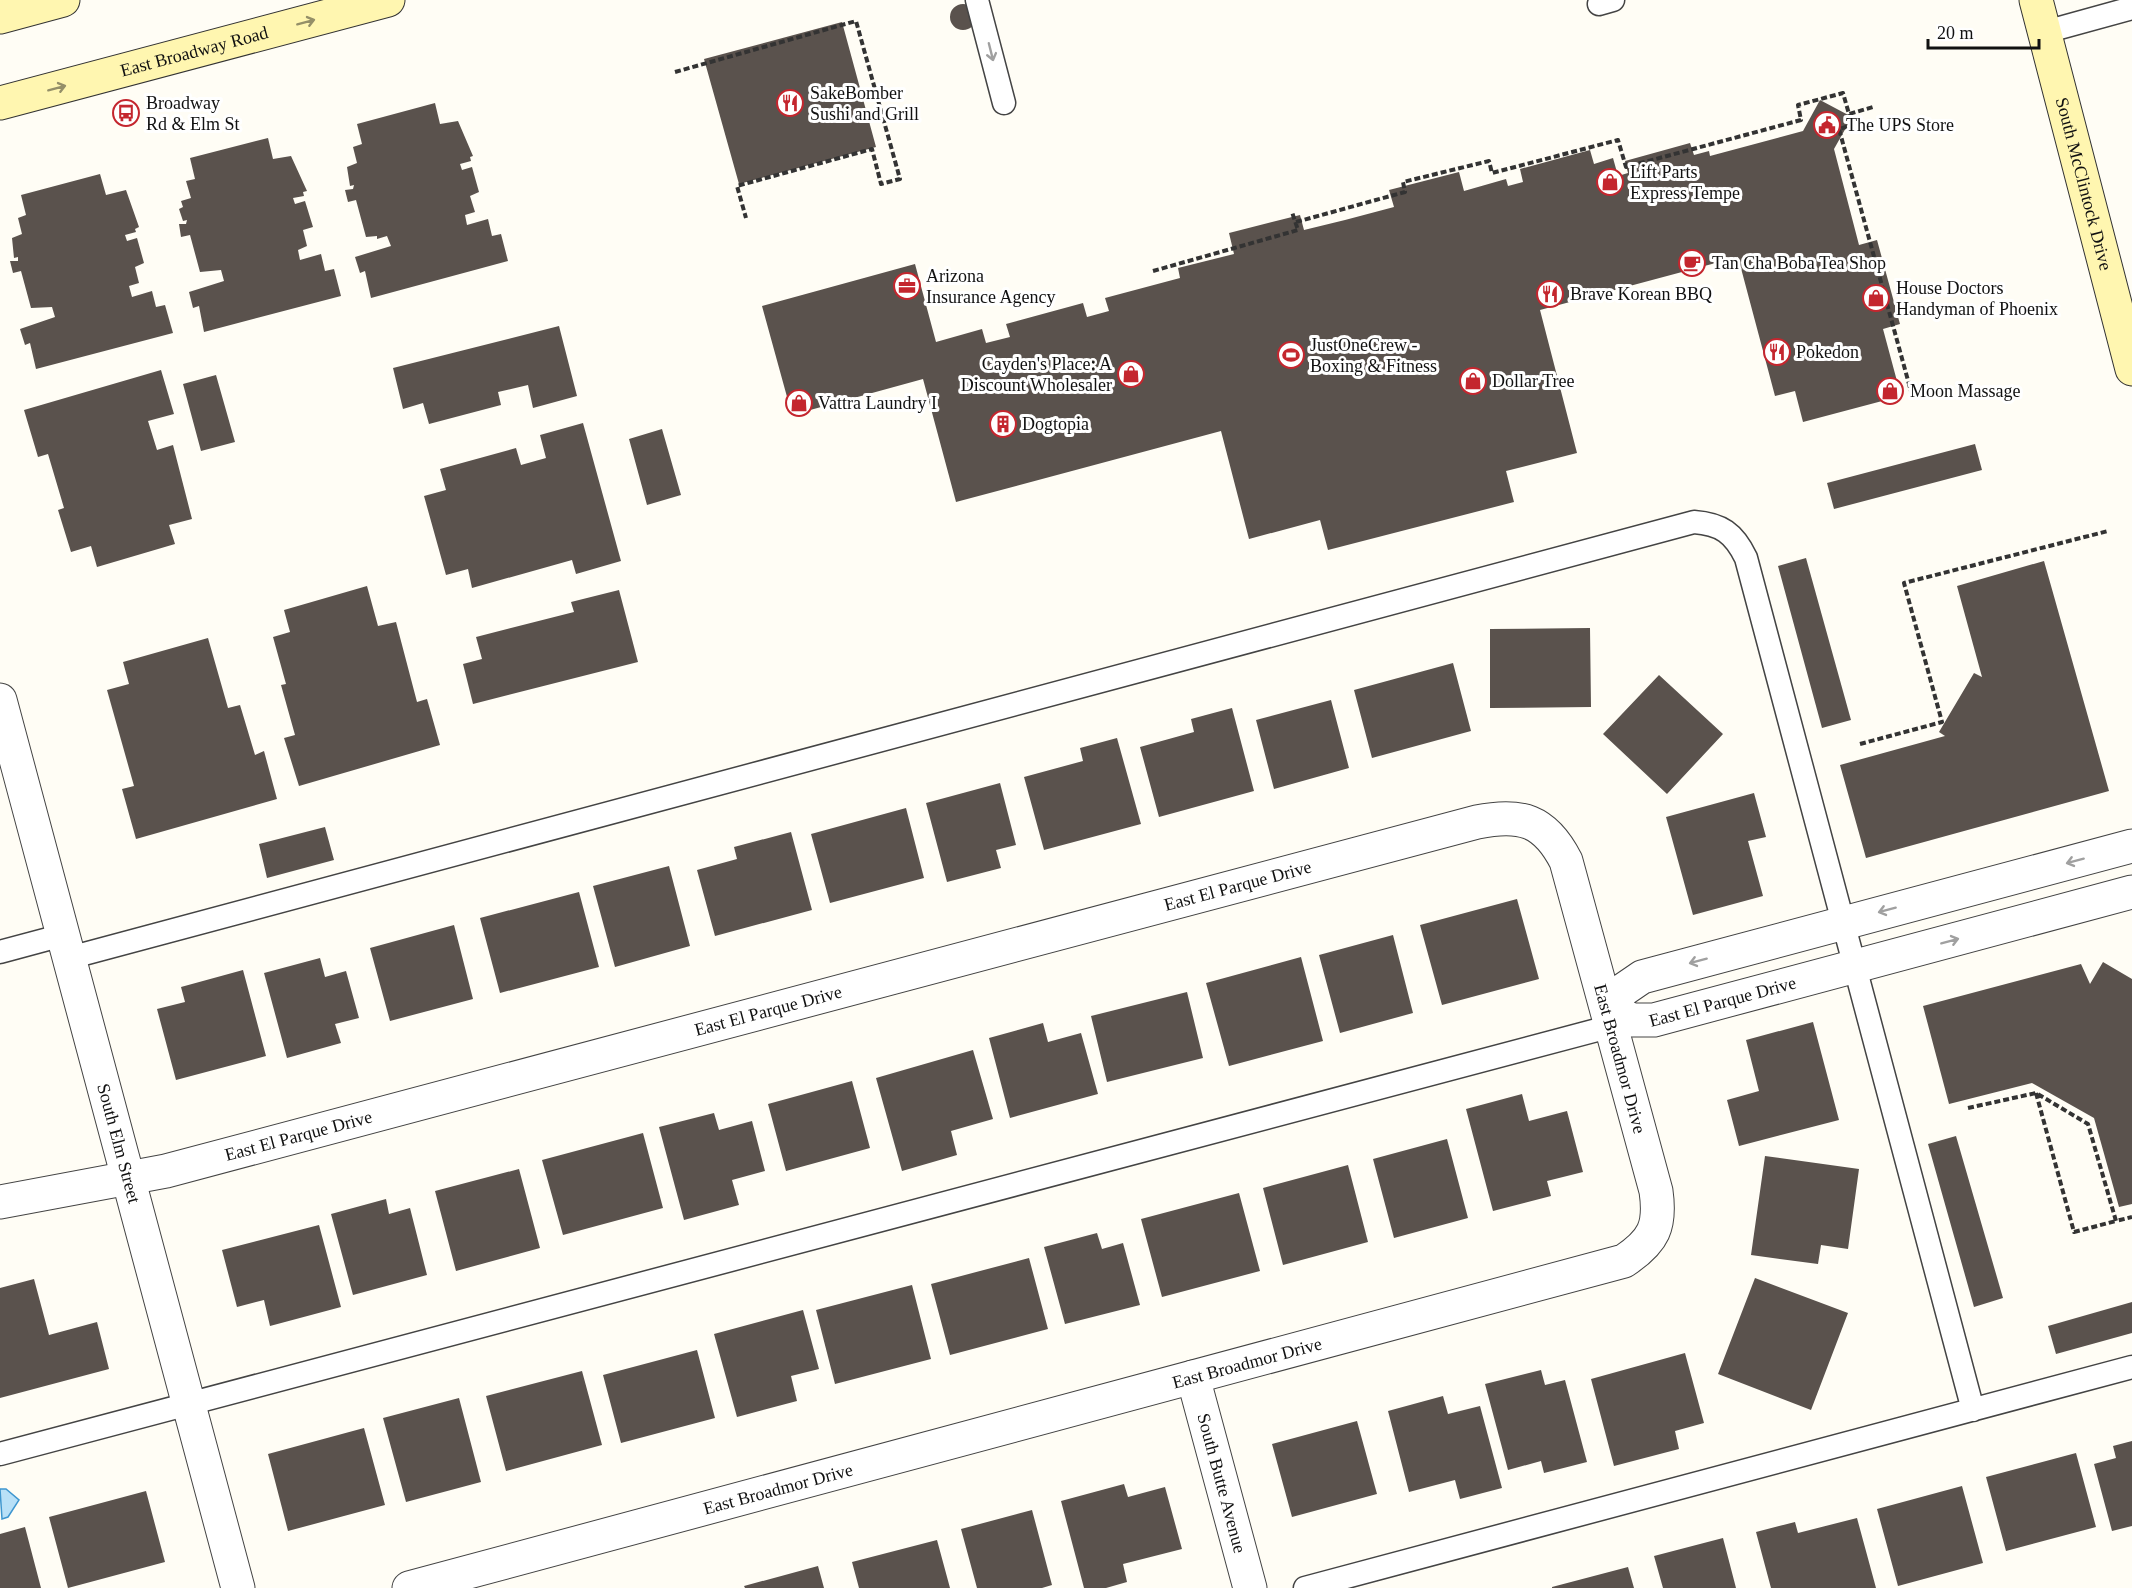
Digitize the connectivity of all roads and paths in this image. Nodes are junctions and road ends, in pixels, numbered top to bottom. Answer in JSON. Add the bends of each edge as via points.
{"nodes":[{"id":1,"x":63,"y":0,"type":"edge"},
{"id":2,"x":388,"y":0,"type":"edge"},
{"id":3,"x":977,"y":0,"type":"edge"},
{"id":4,"x":2036,"y":0,"type":"edge"},
{"id":5,"x":2132,"y":8,"type":"edge"},
{"id":6,"x":0,"y":17,"type":"edge"},
{"id":7,"x":2045,"y":32,"type":"junction"},
{"id":8,"x":675,"y":72,"type":"dead end"},
{"id":9,"x":0,"y":103,"type":"edge"},
{"id":10,"x":1004,"y":103,"type":"dead end"},
{"id":11,"x":1873,"y":107,"type":"dead end"},
{"id":12,"x":1850,"y":114,"type":"junction"},
{"id":13,"x":1292,"y":212,"type":"dead end"},
{"id":14,"x":746,"y":218,"type":"dead end"},
{"id":15,"x":1296,"y":222,"type":"junction"},
{"id":16,"x":1153,"y":271,"type":"dead end"},
{"id":17,"x":2132,"y":369,"type":"edge"},
{"id":18,"x":1912,"y":395,"type":"dead end"},
{"id":19,"x":2108,"y":531,"type":"dead end"},
{"id":20,"x":0,"y":702,"type":"edge"},
{"id":21,"x":1860,"y":744,"type":"dead end"},
{"id":22,"x":1533,"y":823,"type":"joint"},
{"id":23,"x":2132,"y":846,"type":"edge"},
{"id":24,"x":2132,"y":892,"type":"edge"},
{"id":25,"x":1841,"y":922,"type":"junction"},
{"id":26,"x":66,"y":946,"type":"junction"},
{"id":27,"x":0,"y":952,"type":"edge"},
{"id":28,"x":1853,"y":967,"type":"junction"},
{"id":29,"x":1609,"y":1017,"type":"junction"},
{"id":30,"x":2036,"y":1093,"type":"junction"},
{"id":31,"x":1968,"y":1108,"type":"dead end"},
{"id":32,"x":129,"y":1179,"type":"junction"},
{"id":33,"x":0,"y":1202,"type":"edge"},
{"id":34,"x":2132,"y":1217,"type":"edge"},
{"id":35,"x":2116,"y":1221,"type":"junction"},
{"id":36,"x":2132,"y":1366,"type":"edge"},
{"id":37,"x":1193,"y":1377,"type":"junction"},
{"id":38,"x":190,"y":1404,"type":"junction"},
{"id":39,"x":1973,"y":1410,"type":"junction"},
{"id":40,"x":0,"y":1454,"type":"edge"},
{"id":41,"x":238,"y":1588,"type":"edge"},
{"id":42,"x":409,"y":1588,"type":"edge"},
{"id":43,"x":1250,"y":1588,"type":"edge"},
{"id":44,"x":1305,"y":1588,"type":"edge"}],
"edges":[{"from":1,"to":6,"type":"main road"},
{"from":9,"to":2,"type":"main road","name":"East Broadway Road","one_way":true},
{"from":3,"to":10,"type":"lane","one_way":true},
{"from":4,"to":7,"type":"main road","name":"South McClintock Drive"},
{"from":5,"to":7,"type":"lane"},
{"from":7,"to":17,"type":"main road","name":"South McClintock Drive"},
{"from":8,"to":14,"type":"path","via":[[856,21],[900,179],[881,184],[872,149],[737,186]]},
{"from":11,"to":12,"type":"path"},
{"from":12,"to":15,"type":"path","via":[[1843,93],[1798,105],[1801,120],[1626,167],[1618,140],[1492,173],[1489,161],[1403,182],[1406,192]]},
{"from":12,"to":18,"type":"path","via":[[1853,125],[1839,129]]},
{"from":13,"to":15,"type":"path"},
{"from":15,"to":16,"type":"path","via":[[1298,230]]},
{"from":19,"to":21,"type":"path","via":[[1904,583],[1942,722]]},
{"from":20,"to":26,"type":"street","name":"South Elm Street"},
{"from":22,"to":29,"type":"street","name":"East Broadmor Drive","via":[[1558,844],[1566,861]]},
{"from":22,"to":32,"type":"street","name":"East El Parque Drive","via":[[1516,818],[1477,822]]},
{"from":23,"to":25,"type":"street","one_way":true},
{"from":28,"to":24,"type":"street","name":"East El Parque Drive","one_way":true},
{"from":25,"to":26,"type":"lane","via":[[1746,558],[1727,530],[1712,523],[1694,522]]},
{"from":25,"to":28,"type":"lane"},
{"from":25,"to":29,"type":"street","one_way":true,"via":[[1642,977],[1623,990]]},
{"from":26,"to":27,"type":"lane"},
{"from":26,"to":32,"type":"street","name":"South Elm Street"},
{"from":28,"to":29,"type":"street","name":"East El Parque Drive","via":[[1654,1020]]},
{"from":28,"to":39,"type":"lane"},
{"from":29,"to":37,"type":"street","name":"East Broadmor Drive","via":[[1658,1208],[1650,1240],[1639,1252],[1610,1267]]},
{"from":29,"to":38,"type":"lane"},
{"from":30,"to":31,"type":"path"},
{"from":30,"to":35,"type":"path","via":[[2088,1124]]},
{"from":30,"to":35,"type":"path","via":[[2074,1232]]},
{"from":32,"to":33,"type":"street","name":"East El Parque Drive"},
{"from":32,"to":38,"type":"street","name":"South Elm Street"},
{"from":34,"to":35,"type":"path"},
{"from":36,"to":39,"type":"lane"},
{"from":37,"to":42,"type":"street","name":"East Broadmor Drive"},
{"from":37,"to":43,"type":"street","name":"South Butte Avenue"},
{"from":38,"to":40,"type":"lane"},
{"from":38,"to":41,"type":"street","name":"South Elm Street"},
{"from":39,"to":44,"type":"lane"}]}
